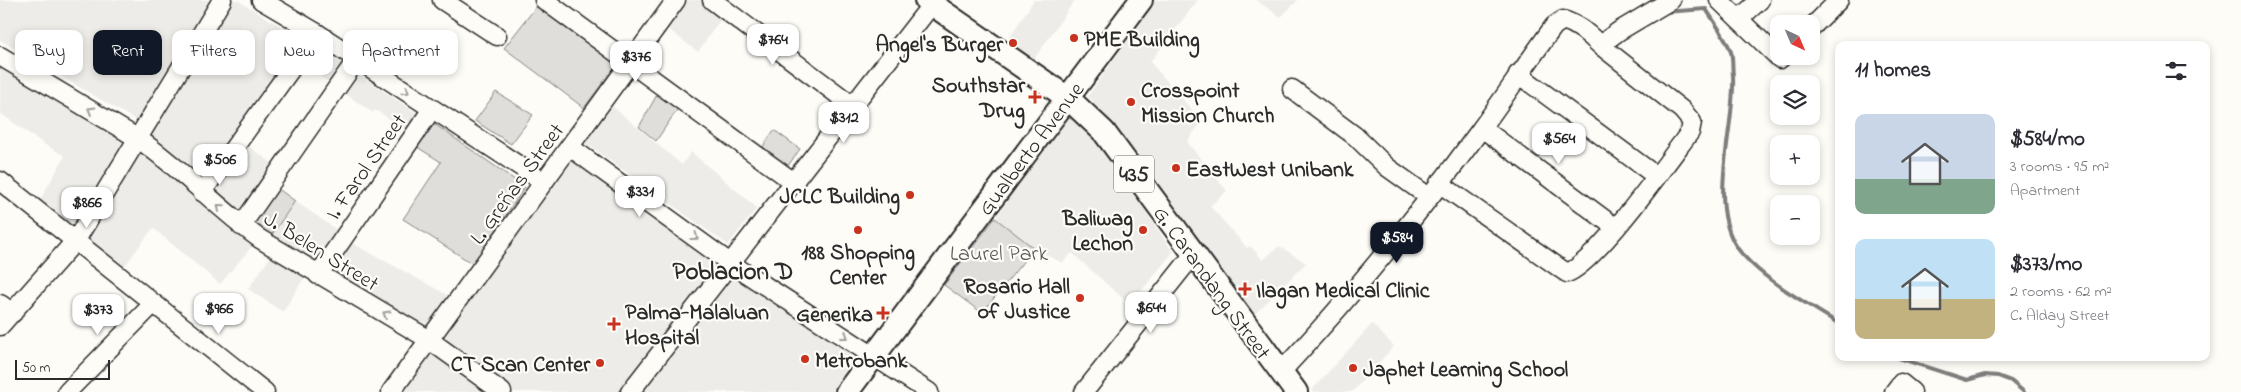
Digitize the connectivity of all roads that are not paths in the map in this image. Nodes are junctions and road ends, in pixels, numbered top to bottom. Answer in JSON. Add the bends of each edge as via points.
{"nodes":[{"id":1,"x":222,"y":0,"type":"edge"},
{"id":2,"x":261,"y":0,"type":"edge"},
{"id":3,"x":442,"y":0,"type":"edge"},
{"id":4,"x":544,"y":0,"type":"edge"},
{"id":5,"x":676,"y":0,"type":"edge"},
{"id":6,"x":712,"y":0,"type":"edge"},
{"id":7,"x":1141,"y":0,"type":"edge"},
{"id":8,"x":1671,"y":0,"type":"edge"},
{"id":9,"x":1719,"y":0,"type":"edge"},
{"id":10,"x":1760,"y":0,"type":"edge"},
{"id":11,"x":1839,"y":0,"type":"edge"},
{"id":12,"x":929,"y":2,"type":"edge"},
{"id":13,"x":1739,"y":19,"type":"junction"},
{"id":14,"x":1820,"y":19,"type":"edge"},
{"id":15,"x":312,"y":30,"type":"edge"},
{"id":16,"x":497,"y":36,"type":"dead end"},
{"id":17,"x":1600,"y":45,"type":"junction"},
{"id":18,"x":1770,"y":49,"type":"edge"},
{"id":19,"x":0,"y":56,"type":"edge"},
{"id":20,"x":631,"y":63,"type":"junction"},
{"id":21,"x":1518,"y":74,"type":"junction"},
{"id":22,"x":287,"y":75,"type":"edge"},
{"id":23,"x":347,"y":75,"type":"edge"},
{"id":24,"x":381,"y":75,"type":"edge"},
{"id":25,"x":1292,"y":89,"type":"dead end"},
{"id":26,"x":1069,"y":99,"type":"junction"},
{"id":27,"x":853,"y":106,"type":"junction"},
{"id":28,"x":432,"y":108,"type":"junction"},
{"id":29,"x":1482,"y":128,"type":"junction"},
{"id":30,"x":137,"y":138,"type":"junction"},
{"id":31,"x":570,"y":147,"type":"junction"},
{"id":32,"x":1656,"y":176,"type":"junction"},
{"id":33,"x":0,"y":181,"type":"edge"},
{"id":34,"x":544,"y":182,"type":"junction"},
{"id":35,"x":794,"y":183,"type":"junction"},
{"id":36,"x":1434,"y":190,"type":"junction"},
{"id":37,"x":202,"y":192,"type":"junction"},
{"id":38,"x":241,"y":226,"type":"junction"},
{"id":39,"x":1616,"y":228,"type":"junction"},
{"id":40,"x":76,"y":240,"type":"junction"},
{"id":41,"x":1193,"y":255,"type":"junction"},
{"id":42,"x":730,"y":262,"type":"junction"},
{"id":43,"x":318,"y":275,"type":"junction"},
{"id":44,"x":153,"y":304,"type":"junction"},
{"id":45,"x":6,"y":308,"type":"edge"},
{"id":46,"x":0,"y":326,"type":"edge"},
{"id":47,"x":428,"y":339,"type":"junction"},
{"id":48,"x":875,"y":355,"type":"junction"},
{"id":49,"x":1280,"y":373,"type":"junction"},
{"id":50,"x":67,"y":392,"type":"edge"},
{"id":51,"x":265,"y":392,"type":"edge"},
{"id":52,"x":391,"y":392,"type":"edge"},
{"id":53,"x":502,"y":392,"type":"edge"},
{"id":54,"x":630,"y":392,"type":"edge"},
{"id":55,"x":847,"y":392,"type":"edge"},
{"id":56,"x":929,"y":392,"type":"edge"},
{"id":57,"x":1084,"y":392,"type":"edge"},
{"id":58,"x":1296,"y":392,"type":"edge"},
{"id":59,"x":1894,"y":392,"type":"edge"},
{"id":60,"x":1912,"y":392,"type":"edge"}],
"edges":[{"from":1,"to":30,"type":"street"},
{"from":2,"to":15,"type":"street"},
{"from":3,"to":16,"type":"street"},
{"from":4,"to":20,"type":"street"},
{"from":5,"to":20,"type":"street","name":"L. Greñas Street"},
{"from":6,"to":27,"type":"street"},
{"from":7,"to":26,"type":"main road","name":"Gualberto Avenue"},
{"from":8,"to":17,"type":"street"},
{"from":9,"to":13,"type":"street"},
{"from":10,"to":13,"type":"street"},
{"from":11,"to":14,"type":"street"},
{"from":12,"to":26,"type":"main road","name":"G. Carandang Street"},
{"from":12,"to":27,"type":"street"},
{"from":13,"to":18,"type":"street"},
{"from":17,"to":21,"type":"street","via":[[1584,30],[1563,20],[1554,26]]},
{"from":17,"to":32,"type":"street","via":[[1682,110],[1692,122],[1690,132]]},
{"from":30,"to":19,"type":"street","name":"J. Belen Street","one_way":true},
{"from":20,"to":31,"type":"street","name":"L. Greñas Street"},
{"from":20,"to":35,"type":"street"},
{"from":21,"to":29,"type":"street"},
{"from":21,"to":32,"type":"street"},
{"from":22,"to":37,"type":"street"},
{"from":23,"to":38,"type":"street"},
{"from":24,"to":28,"type":"street","one_way":true},
{"from":25,"to":36,"type":"street","via":[[1355,136],[1387,167]]},
{"from":26,"to":41,"type":"main road","name":"G. Carandang Street","number":"435","via":[[1104,132]]},
{"from":26,"to":48,"type":"main road","name":"Gualberto Avenue"},
{"from":27,"to":35,"type":"street"},
{"from":28,"to":34,"type":"street"},
{"from":28,"to":43,"type":"street","name":"I. Farol Street"},
{"from":29,"to":36,"type":"street"},
{"from":29,"to":39,"type":"street"},
{"from":30,"to":37,"type":"street","name":"J. Belen Street"},
{"from":30,"to":40,"type":"street"},
{"from":31,"to":34,"type":"street","name":"L. Greñas Street"},
{"from":31,"to":42,"type":"street","one_way":true},
{"from":32,"to":39,"type":"street"},
{"from":33,"to":40,"type":"street"},
{"from":34,"to":47,"type":"street","name":"L. Greñas Street"},
{"from":35,"to":42,"type":"street"},
{"from":36,"to":39,"type":"street","via":[[1567,272],[1577,269]]},
{"from":36,"to":49,"type":"street","via":[[1363,282]]},
{"from":38,"to":37,"type":"street","name":"J. Belen Street","one_way":true},
{"from":38,"to":43,"type":"street","name":"J. Belen Street"},
{"from":40,"to":44,"type":"street"},
{"from":40,"to":45,"type":"street"},
{"from":41,"to":49,"type":"main road","name":"G. Carandang Street","number":"435"},
{"from":41,"to":57,"type":"street"},
{"from":42,"to":48,"type":"street","one_way":true},
{"from":42,"to":54,"type":"street"},
{"from":47,"to":43,"type":"street","name":"J. Belen Street","one_way":true},
{"from":44,"to":50,"type":"street"},
{"from":44,"to":51,"type":"street"},
{"from":45,"to":46,"type":"street"},
{"from":47,"to":52,"type":"street","name":"L. Greñas Street"},
{"from":47,"to":53,"type":"street","name":"J. Belen Street"},
{"from":48,"to":55,"type":"main road","name":"Gualberto Avenue"},
{"from":48,"to":56,"type":"street"},
{"from":49,"to":58,"type":"main road","name":"G. Carandang Street","number":"435"},
{"from":59,"to":60,"type":"street","via":[[1900,383]]}]}
